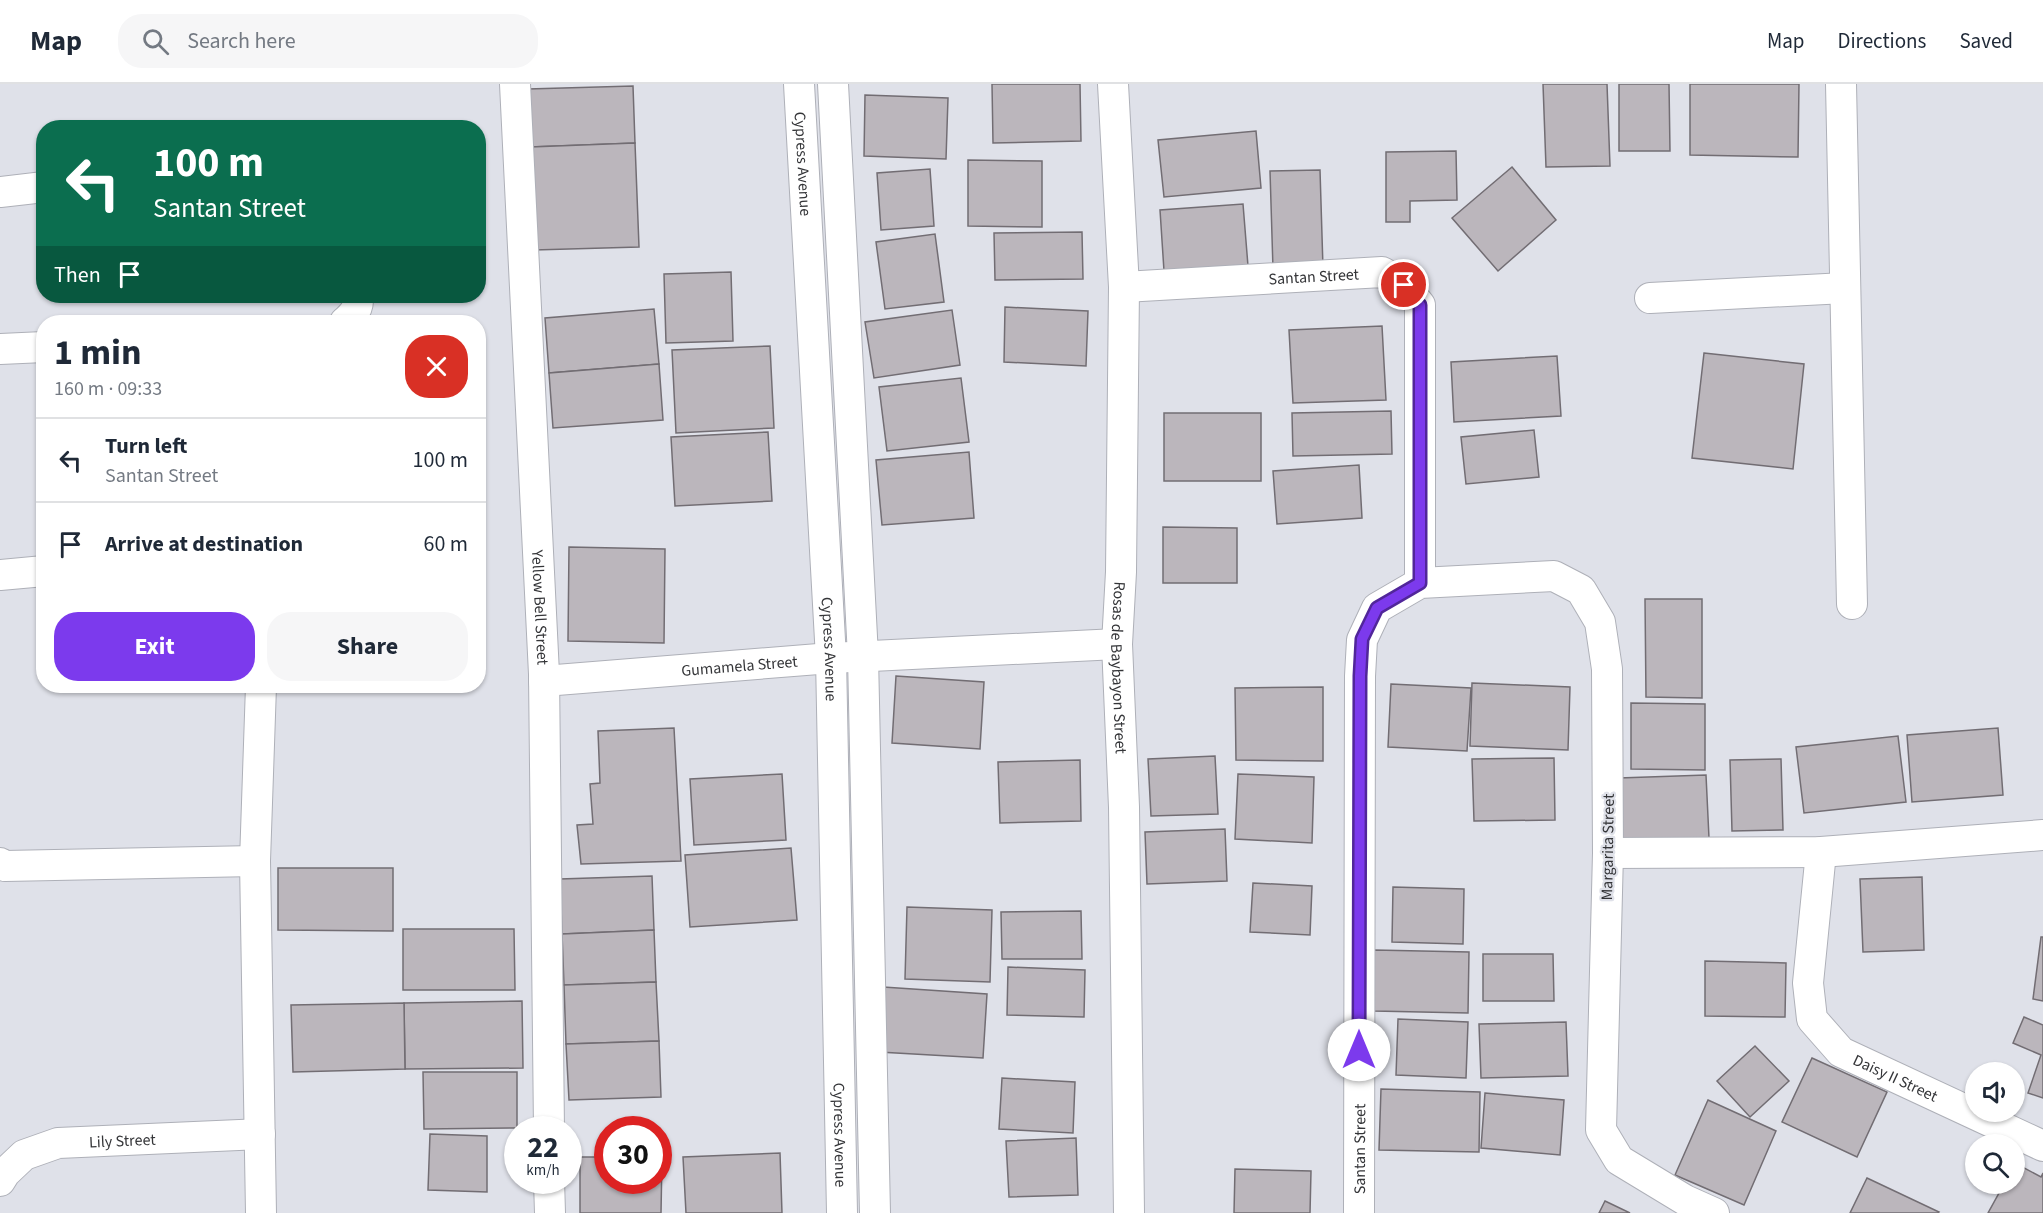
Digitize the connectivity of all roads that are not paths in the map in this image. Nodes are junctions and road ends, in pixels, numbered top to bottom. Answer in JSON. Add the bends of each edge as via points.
{"nodes":[{"id":1,"x":515,"y":84,"type":"edge"},
{"id":2,"x":799,"y":84,"type":"edge"},
{"id":3,"x":833,"y":84,"type":"edge"},
{"id":4,"x":1113,"y":84,"type":"edge"},
{"id":5,"x":1841,"y":84,"type":"edge"},
{"id":6,"x":36,"y":188,"type":"edge"},
{"id":7,"x":0,"y":192,"type":"edge"},
{"id":8,"x":1124,"y":287,"type":"junction"},
{"id":9,"x":1845,"y":288,"type":"junction"},
{"id":10,"x":1650,"y":298,"type":"dead end"},
{"id":11,"x":36,"y":347,"type":"edge"},
{"id":12,"x":0,"y":349,"type":"edge"},
{"id":13,"x":36,"y":572,"type":"edge"},
{"id":14,"x":0,"y":575,"type":"edge"},
{"id":15,"x":1420,"y":583,"type":"junction"},
{"id":16,"x":1852,"y":604,"type":"dead end"},
{"id":17,"x":1117,"y":644,"type":"junction"},
{"id":18,"x":864,"y":656,"type":"junction"},
{"id":19,"x":831,"y":658,"type":"junction"},
{"id":20,"x":544,"y":681,"type":"junction"},
{"id":21,"x":261,"y":693,"type":"edge"},
{"id":22,"x":2043,"y":835,"type":"edge"},
{"id":23,"x":1608,"y":852,"type":"junction"},
{"id":24,"x":1821,"y":852,"type":"junction"},
{"id":25,"x":255,"y":861,"type":"junction"},
{"id":26,"x":0,"y":863,"type":"edge"},
{"id":27,"x":549,"y":1116,"type":"edge"},
{"id":28,"x":260,"y":1134,"type":"junction"},
{"id":29,"x":2043,"y":1146,"type":"edge"},
{"id":30,"x":0,"y":1181,"type":"edge"},
{"id":31,"x":549,"y":1194,"type":"edge"},
{"id":32,"x":261,"y":1213,"type":"edge"},
{"id":33,"x":550,"y":1213,"type":"edge"},
{"id":34,"x":842,"y":1213,"type":"edge"},
{"id":35,"x":875,"y":1213,"type":"edge"},
{"id":36,"x":1129,"y":1213,"type":"edge"},
{"id":37,"x":1359,"y":1213,"type":"edge"},
{"id":38,"x":1714,"y":1213,"type":"edge"}],
"edges":[{"from":1,"to":20,"type":"street","name":"Yellow Bell Street"},
{"from":2,"to":19,"type":"street","name":"Cypress Avenue"},
{"from":3,"to":18,"type":"street","name":"Cypress Avenue"},
{"from":4,"to":8,"type":"street","name":"Rosas de Baybayon Street"},
{"from":5,"to":9,"type":"street"},
{"from":6,"to":7,"type":"street"},
{"from":8,"to":15,"type":"street","name":"Santan Street","via":[[1382,272],[1404,285],[1420,305]]},
{"from":8,"to":17,"type":"street","name":"Rosas de Baybayon Street"},
{"from":9,"to":10,"type":"street"},
{"from":9,"to":16,"type":"street"},
{"from":11,"to":12,"type":"street"},
{"from":13,"to":14,"type":"street"},
{"from":15,"to":23,"type":"street","name":"Margarita Street","via":[[1554,576],[1581,590],[1600,622],[1607,669]]},
{"from":15,"to":37,"type":"street","name":"Santan Street","via":[[1377,608],[1362,639]]},
{"from":17,"to":18,"type":"street","name":"Gumamela Street"},
{"from":17,"to":36,"type":"street","name":"Rosas de Baybayon Street","via":[[1124,807]]},
{"from":18,"to":19,"type":"street","name":"Gumamela Street"},
{"from":18,"to":35,"type":"street","name":"Cypress Avenue"},
{"from":19,"to":20,"type":"street","name":"Gumamela Street"},
{"from":19,"to":34,"type":"street","name":"Cypress Avenue"},
{"from":20,"to":27,"type":"street","name":"Yellow Bell Street"},
{"from":21,"to":25,"type":"street"},
{"from":22,"to":24,"type":"street"},
{"from":23,"to":24,"type":"street"},
{"from":23,"to":38,"type":"street","name":"Margarita Street","via":[[1600,1130],[1619,1160]]},
{"from":24,"to":29,"type":"street","name":"Daisy II Street","via":[[1808,983],[1812,1019],[1841,1052]]},
{"from":25,"to":26,"type":"street","via":[[5,866]]},
{"from":25,"to":28,"type":"street"},
{"from":28,"to":30,"type":"street","name":"Lily Street","via":[[58,1143],[24,1155]]},
{"from":28,"to":32,"type":"street"},
{"from":31,"to":33,"type":"street"}]}
